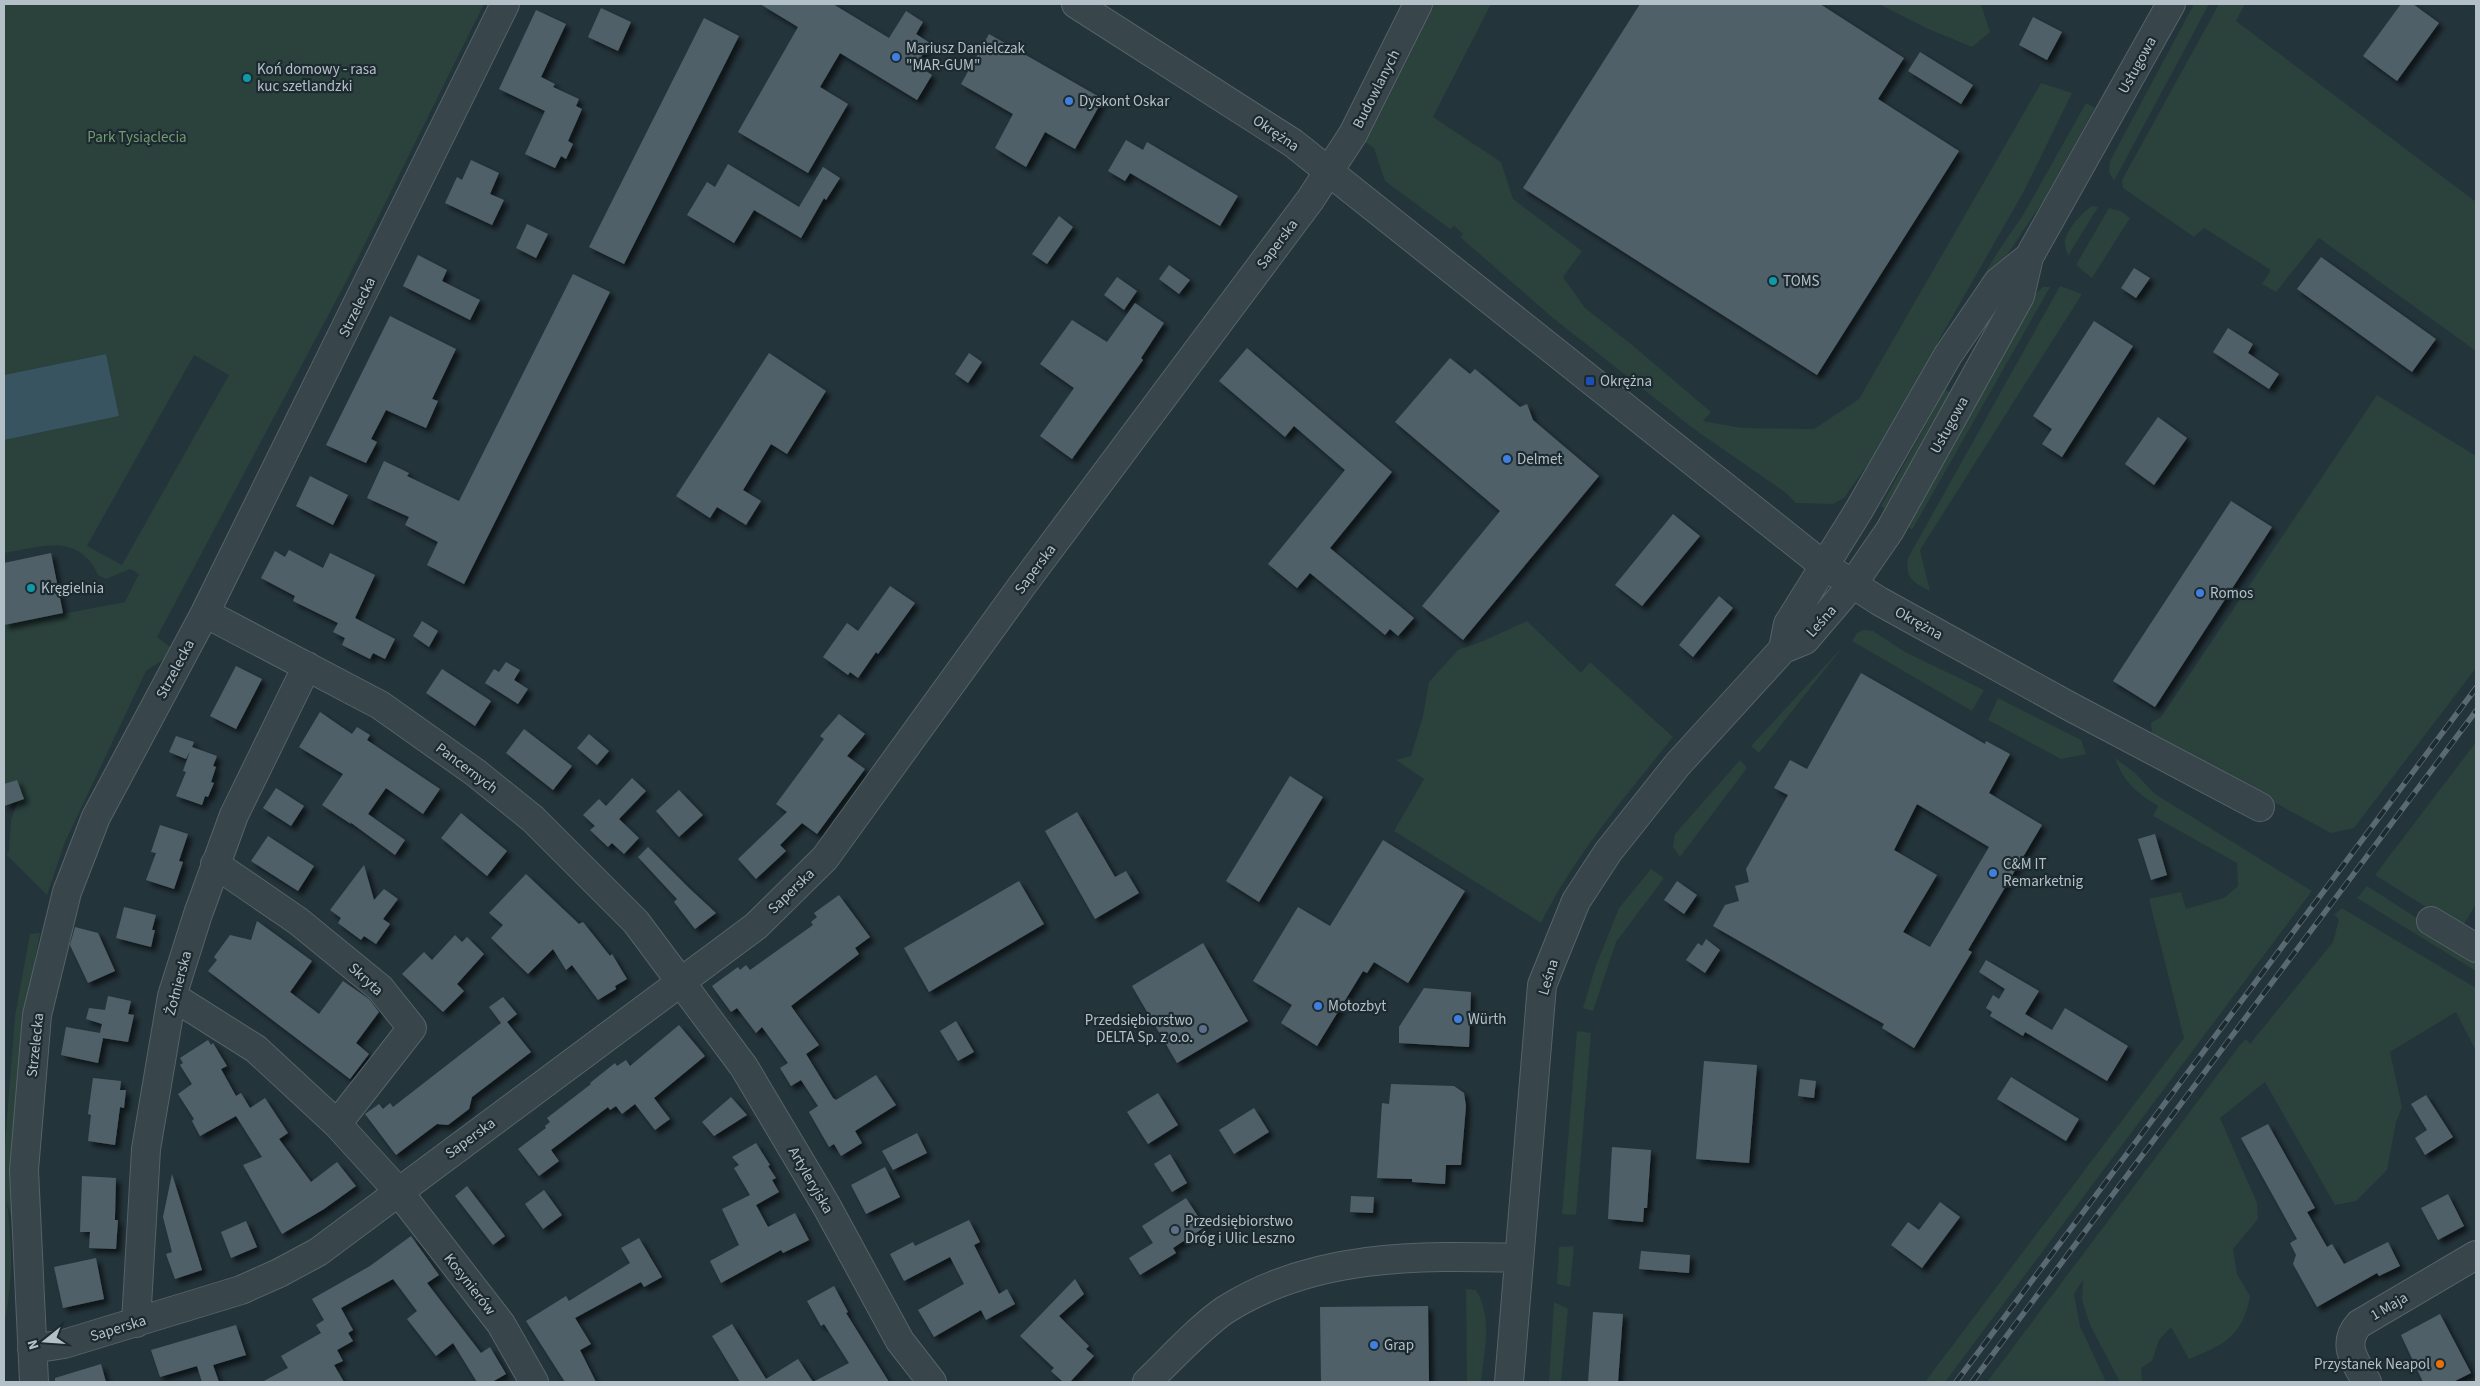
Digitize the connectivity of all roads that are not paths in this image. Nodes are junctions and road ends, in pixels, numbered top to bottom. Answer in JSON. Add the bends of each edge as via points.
{"nodes":[{"id":1,"x":505,"y":4,"type":"edge"},
{"id":2,"x":1076,"y":4,"type":"edge"},
{"id":3,"x":1418,"y":4,"type":"edge"},
{"id":4,"x":2171,"y":4,"type":"edge"},
{"id":5,"x":1330,"y":172,"type":"junction"},
{"id":6,"x":2029,"y":257,"type":"junction"},
{"id":7,"x":1822,"y":565,"type":"junction"},
{"id":8,"x":1852,"y":585,"type":"junction"},
{"id":9,"x":205,"y":613,"type":"junction"},
{"id":10,"x":1783,"y":649,"type":"junction"},
{"id":11,"x":307,"y":666,"type":"junction"},
{"id":12,"x":2260,"y":807,"type":"dead end"},
{"id":13,"x":215,"y":864,"type":"junction"},
{"id":14,"x":2431,"y":921,"type":"dead end"},
{"id":15,"x":2476,"y":948,"type":"edge"},
{"id":16,"x":682,"y":982,"type":"junction"},
{"id":17,"x":172,"y":996,"type":"junction"},
{"id":18,"x":338,"y":1124,"type":"junction"},
{"id":19,"x":398,"y":1191,"type":"junction"},
{"id":20,"x":2476,"y":1255,"type":"edge"},
{"id":21,"x":1519,"y":1258,"type":"junction"},
{"id":22,"x":136,"y":1323,"type":"junction"},
{"id":23,"x":32,"y":1349,"type":"junction"},
{"id":24,"x":34,"y":1382,"type":"edge"},
{"id":25,"x":534,"y":1382,"type":"edge"},
{"id":26,"x":932,"y":1382,"type":"edge"},
{"id":27,"x":1147,"y":1382,"type":"edge"},
{"id":28,"x":1509,"y":1382,"type":"edge"},
{"id":29,"x":2367,"y":1382,"type":"edge"}],
"edges":[{"from":1,"to":9,"type":"street","name":"Strzelecka"},
{"from":2,"to":5,"type":"street","name":"Okrężna","via":[[1259,121]]},
{"from":3,"to":5,"type":"street","name":"Budowlanych","via":[[1353,134]]},
{"from":4,"to":6,"type":"street","name":"Usługowa"},
{"from":5,"to":7,"type":"street","name":"Okrężna"},
{"from":5,"to":16,"type":"street","name":"Saperska","via":[[1021,587],[825,858],[756,926]]},
{"from":6,"to":7,"type":"street","name":"Usługowa","via":[[1998,282],[1948,355],[1859,510]]},
{"from":6,"to":8,"type":"street","name":"Usługowa","via":[[2020,296],[1890,530]]},
{"from":7,"to":8,"type":"street","name":"Okrężna"},
{"from":7,"to":10,"type":"street","name":"Leśna","via":[[1788,624]]},
{"from":8,"to":10,"type":"street","name":"Leśna","via":[[1805,640]]},
{"from":8,"to":12,"type":"street","name":"Okrężna","via":[[2069,706]]},
{"from":9,"to":11,"type":"street","name":"Pancernych"},
{"from":9,"to":23,"type":"street","name":"Strzelecka","via":[[96,817],[67,892],[36,1015],[24,1170]]},
{"from":10,"to":21,"type":"street","name":"Leśna","via":[[1678,764],[1608,852],[1576,901],[1542,985]]},
{"from":11,"to":13,"type":"street","name":"Żołnierska","via":[[234,815]]},
{"from":11,"to":16,"type":"street","name":"Pancernych","via":[[380,705],[476,773],[533,819],[636,922]]},
{"from":13,"to":17,"type":"street","name":"Żołnierska"},
{"from":13,"to":18,"type":"street","name":"Skryta","via":[[298,921],[380,988],[412,1028]]},
{"from":14,"to":15,"type":"street"},
{"from":16,"to":19,"type":"street","name":"Saperska"},
{"from":16,"to":26,"type":"street","name":"Artyleryjska","via":[[744,1067],[826,1205],[900,1341]]},
{"from":17,"to":18,"type":"street","via":[[256,1049]]},
{"from":17,"to":22,"type":"street","name":"Żołnierska","via":[[146,1149]]},
{"from":18,"to":19,"type":"street"},
{"from":19,"to":22,"type":"street","name":"Saperska","via":[[318,1252],[279,1273],[241,1290]]},
{"from":19,"to":25,"type":"street","name":"Kosynierów","via":[[501,1324]]},
{"from":20,"to":29,"type":"street","name":"1 Maja","via":[[2359,1324],[2350,1338],[2351,1355]]},
{"from":21,"to":27,"type":"street","via":[[1434,1255],[1397,1258],[1332,1267],[1291,1278],[1260,1290],[1223,1311]]},
{"from":21,"to":28,"type":"street","name":"Leśna"},
{"from":22,"to":23,"type":"street","name":"Saperska","via":[[64,1344]]},
{"from":23,"to":24,"type":"street","name":"Strzelecka"}]}
